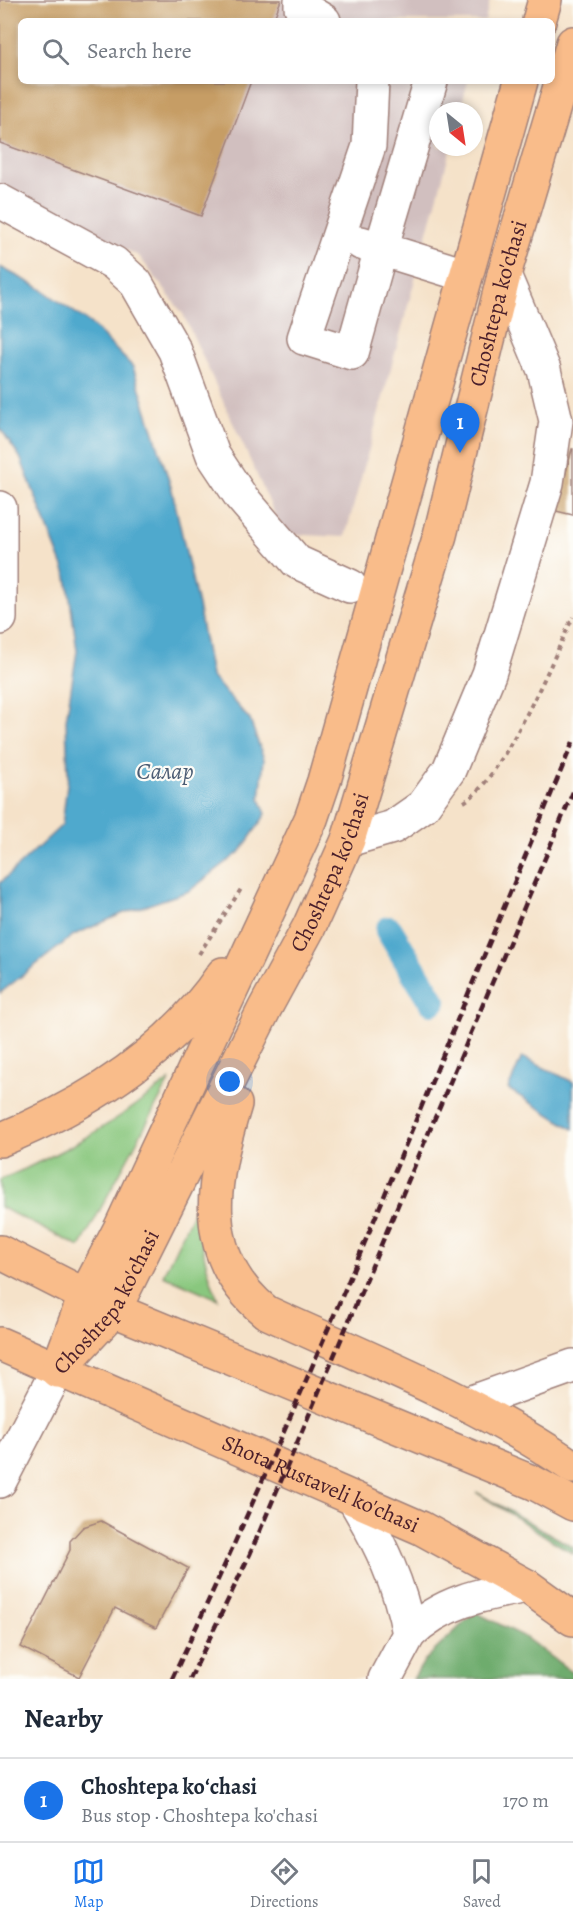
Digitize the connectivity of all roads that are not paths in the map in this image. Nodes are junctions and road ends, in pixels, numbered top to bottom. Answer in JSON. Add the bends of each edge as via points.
{"nodes":[{"id":1,"x":301,"y":0,"type":"edge"},
{"id":2,"x":545,"y":0,"type":"edge"},
{"id":3,"x":319,"y":18,"type":"edge"},
{"id":4,"x":540,"y":18,"type":"edge"},
{"id":5,"x":573,"y":43,"type":"edge"},
{"id":6,"x":372,"y":84,"type":"edge"},
{"id":7,"x":430,"y":84,"type":"edge"},
{"id":8,"x":520,"y":84,"type":"edge"},
{"id":9,"x":0,"y":201,"type":"edge"},
{"id":10,"x":339,"y":236,"type":"junction"},
{"id":11,"x":381,"y":249,"type":"junction"},
{"id":12,"x":465,"y":275,"type":"junction"},
{"id":13,"x":504,"y":275,"type":"junction"},
{"id":14,"x":0,"y":508,"type":"edge"},
{"id":15,"x":350,"y":586,"type":"dead end"},
{"id":16,"x":0,"y":618,"type":"edge"},
{"id":17,"x":348,"y":840,"type":"junction"},
{"id":18,"x":271,"y":903,"type":"junction"},
{"id":19,"x":265,"y":1008,"type":"junction"},
{"id":20,"x":0,"y":1140,"type":"edge"},
{"id":21,"x":0,"y":1252,"type":"edge"},
{"id":22,"x":85,"y":1296,"type":"junction"},
{"id":23,"x":114,"y":1310,"type":"junction"},
{"id":24,"x":0,"y":1344,"type":"edge"},
{"id":25,"x":573,"y":1366,"type":"edge"},
{"id":26,"x":57,"y":1371,"type":"junction"},
{"id":27,"x":467,"y":1404,"type":"junction"},
{"id":28,"x":573,"y":1467,"type":"edge"},
{"id":29,"x":0,"y":1481,"type":"edge"},
{"id":30,"x":354,"y":1499,"type":"junction"},
{"id":31,"x":573,"y":1504,"type":"edge"},
{"id":32,"x":527,"y":1586,"type":"junction"},
{"id":33,"x":573,"y":1619,"type":"edge"},
{"id":34,"x":409,"y":1634,"type":"junction"},
{"id":35,"x":385,"y":1679,"type":"edge"}],
"edges":[{"from":1,"to":3,"type":"street","via":[[301,7]]},
{"from":2,"to":4,"type":"main road"},
{"from":5,"to":13,"type":"main road","name":"Choshtepa ko'chasi"},
{"from":6,"to":10,"type":"street","via":[[369,146]]},
{"from":7,"to":11,"type":"street"},
{"from":8,"to":12,"type":"main road","name":"Choshtepa ko'chasi"},
{"from":9,"to":15,"type":"street","via":[[114,263],[136,283],[175,351],[213,455],[241,497],[297,562]]},
{"from":10,"to":11,"type":"street"},
{"from":10,"to":11,"type":"street","via":[[304,338],[352,353]]},
{"from":11,"to":12,"type":"street"},
{"from":12,"to":18,"type":"main road","name":"Choshtepa ko'chasi","via":[[324,781],[311,819]]},
{"from":13,"to":17,"type":"main road","name":"Choshtepa ko'chasi","via":[[440,535]]},
{"from":13,"to":17,"type":"street","via":[[544,370],[556,421],[547,483],[489,674],[449,770],[423,806],[393,827]]},
{"from":14,"to":16,"type":"street"},
{"from":17,"to":19,"type":"main road","name":"Choshtepa ko'chasi","via":[[309,927]]},
{"from":18,"to":20,"type":"main road","via":[[203,1003],[150,1054],[45,1122]]},
{"from":18,"to":22,"type":"main road","name":"Choshtepa ko'chasi","via":[[121,1227]]},
{"from":19,"to":23,"type":"main road","name":"Choshtepa ko'chasi"},
{"from":19,"to":27,"type":"main road","via":[[217,1173],[216,1228],[226,1262],[240,1287],[266,1312]]},
{"from":21,"to":22,"type":"main road"},
{"from":22,"to":23,"type":"main road"},
{"from":22,"to":26,"type":"main road","name":"Choshtepa ko'chasi"},
{"from":23,"to":26,"type":"main road","name":"Choshtepa ko'chasi"},
{"from":23,"to":31,"type":"main road","via":[[534,1483]]},
{"from":24,"to":26,"type":"main road","name":"Shota Rustaveli ko'chasi"},
{"from":25,"to":27,"type":"street"},
{"from":26,"to":29,"type":"street"},
{"from":26,"to":30,"type":"main road","name":"Shota Rustaveli ko'chasi"},
{"from":27,"to":28,"type":"main road","via":[[519,1431]]},
{"from":30,"to":32,"type":"main road","name":"Shota Rustaveli ko'chasi","via":[[421,1528]]},
{"from":30,"to":34,"type":"street","via":[[395,1576]]},
{"from":32,"to":33,"type":"main road","name":"Shota Rustaveli ko'chasi"},
{"from":32,"to":34,"type":"street","via":[[460,1600],[423,1620]]},
{"from":34,"to":35,"type":"street"}]}
